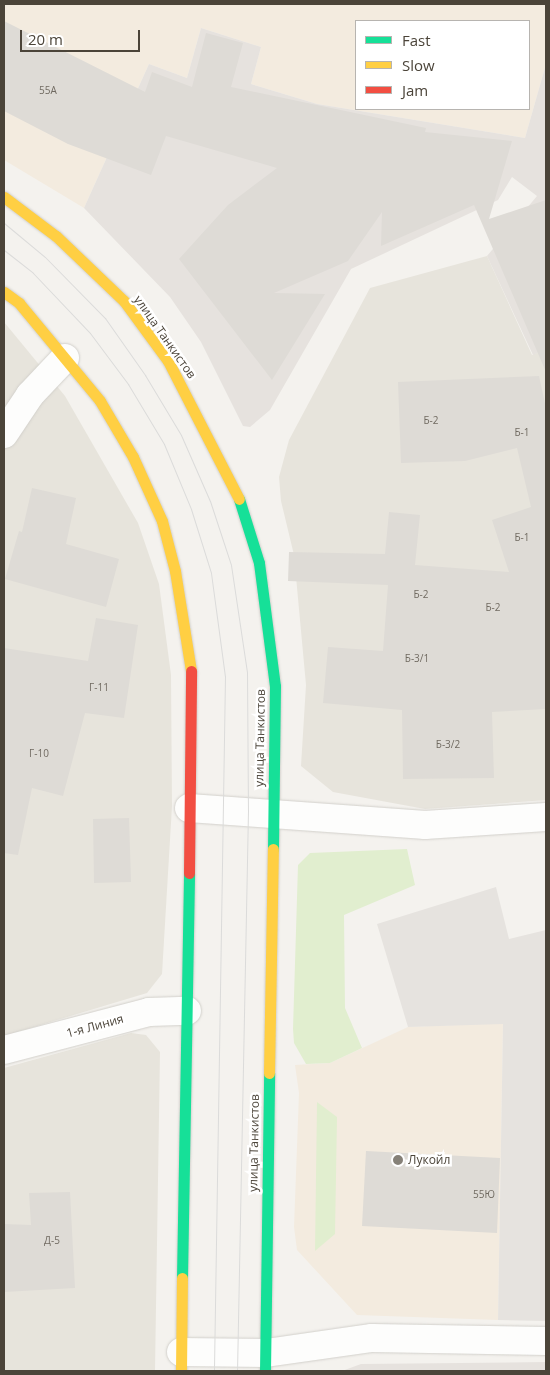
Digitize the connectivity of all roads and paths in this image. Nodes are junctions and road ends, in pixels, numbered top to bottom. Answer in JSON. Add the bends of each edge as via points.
{"nodes":[{"id":1,"x":4,"y":197,"type":"edge"},
{"id":2,"x":4,"y":292,"type":"edge"},
{"id":3,"x":65,"y":358,"type":"junction"},
{"id":4,"x":4,"y":434,"type":"edge"},
{"id":5,"x":190,"y":808,"type":"junction"},
{"id":6,"x":272,"y":813,"type":"junction"},
{"id":7,"x":546,"y":817,"type":"edge"},
{"id":8,"x":187,"y":1010,"type":"junction"},
{"id":9,"x":4,"y":1050,"type":"edge"},
{"id":10,"x":546,"y":1341,"type":"edge"},
{"id":11,"x":181,"y":1362,"type":"edge"},
{"id":12,"x":265,"y":1362,"type":"edge"}],
"edges":[{"from":1,"to":6,"type":"main road","name":"улица Танкистов","via":[[56,236],[124,301],[168,361],[235,485],[259,563],[275,686]]},
{"from":2,"to":3,"type":"main road","via":[[19,303]]},
{"from":3,"to":4,"type":"street","via":[[30,395]]},
{"from":3,"to":5,"type":"main road","via":[[100,401],[133,457],[162,521],[175,572],[192,674]]},
{"from":5,"to":6,"type":"street"},
{"from":5,"to":8,"type":"main road"},
{"from":6,"to":7,"type":"street","via":[[425,824]]},
{"from":6,"to":12,"type":"main road","name":"улица Танкистов"},
{"from":8,"to":9,"type":"street","name":"1-я Линия","via":[[149,1012]]},
{"from":8,"to":11,"type":"main road"},
{"from":10,"to":12,"type":"street","via":[[372,1338]]},
{"from":11,"to":12,"type":"street"}]}
